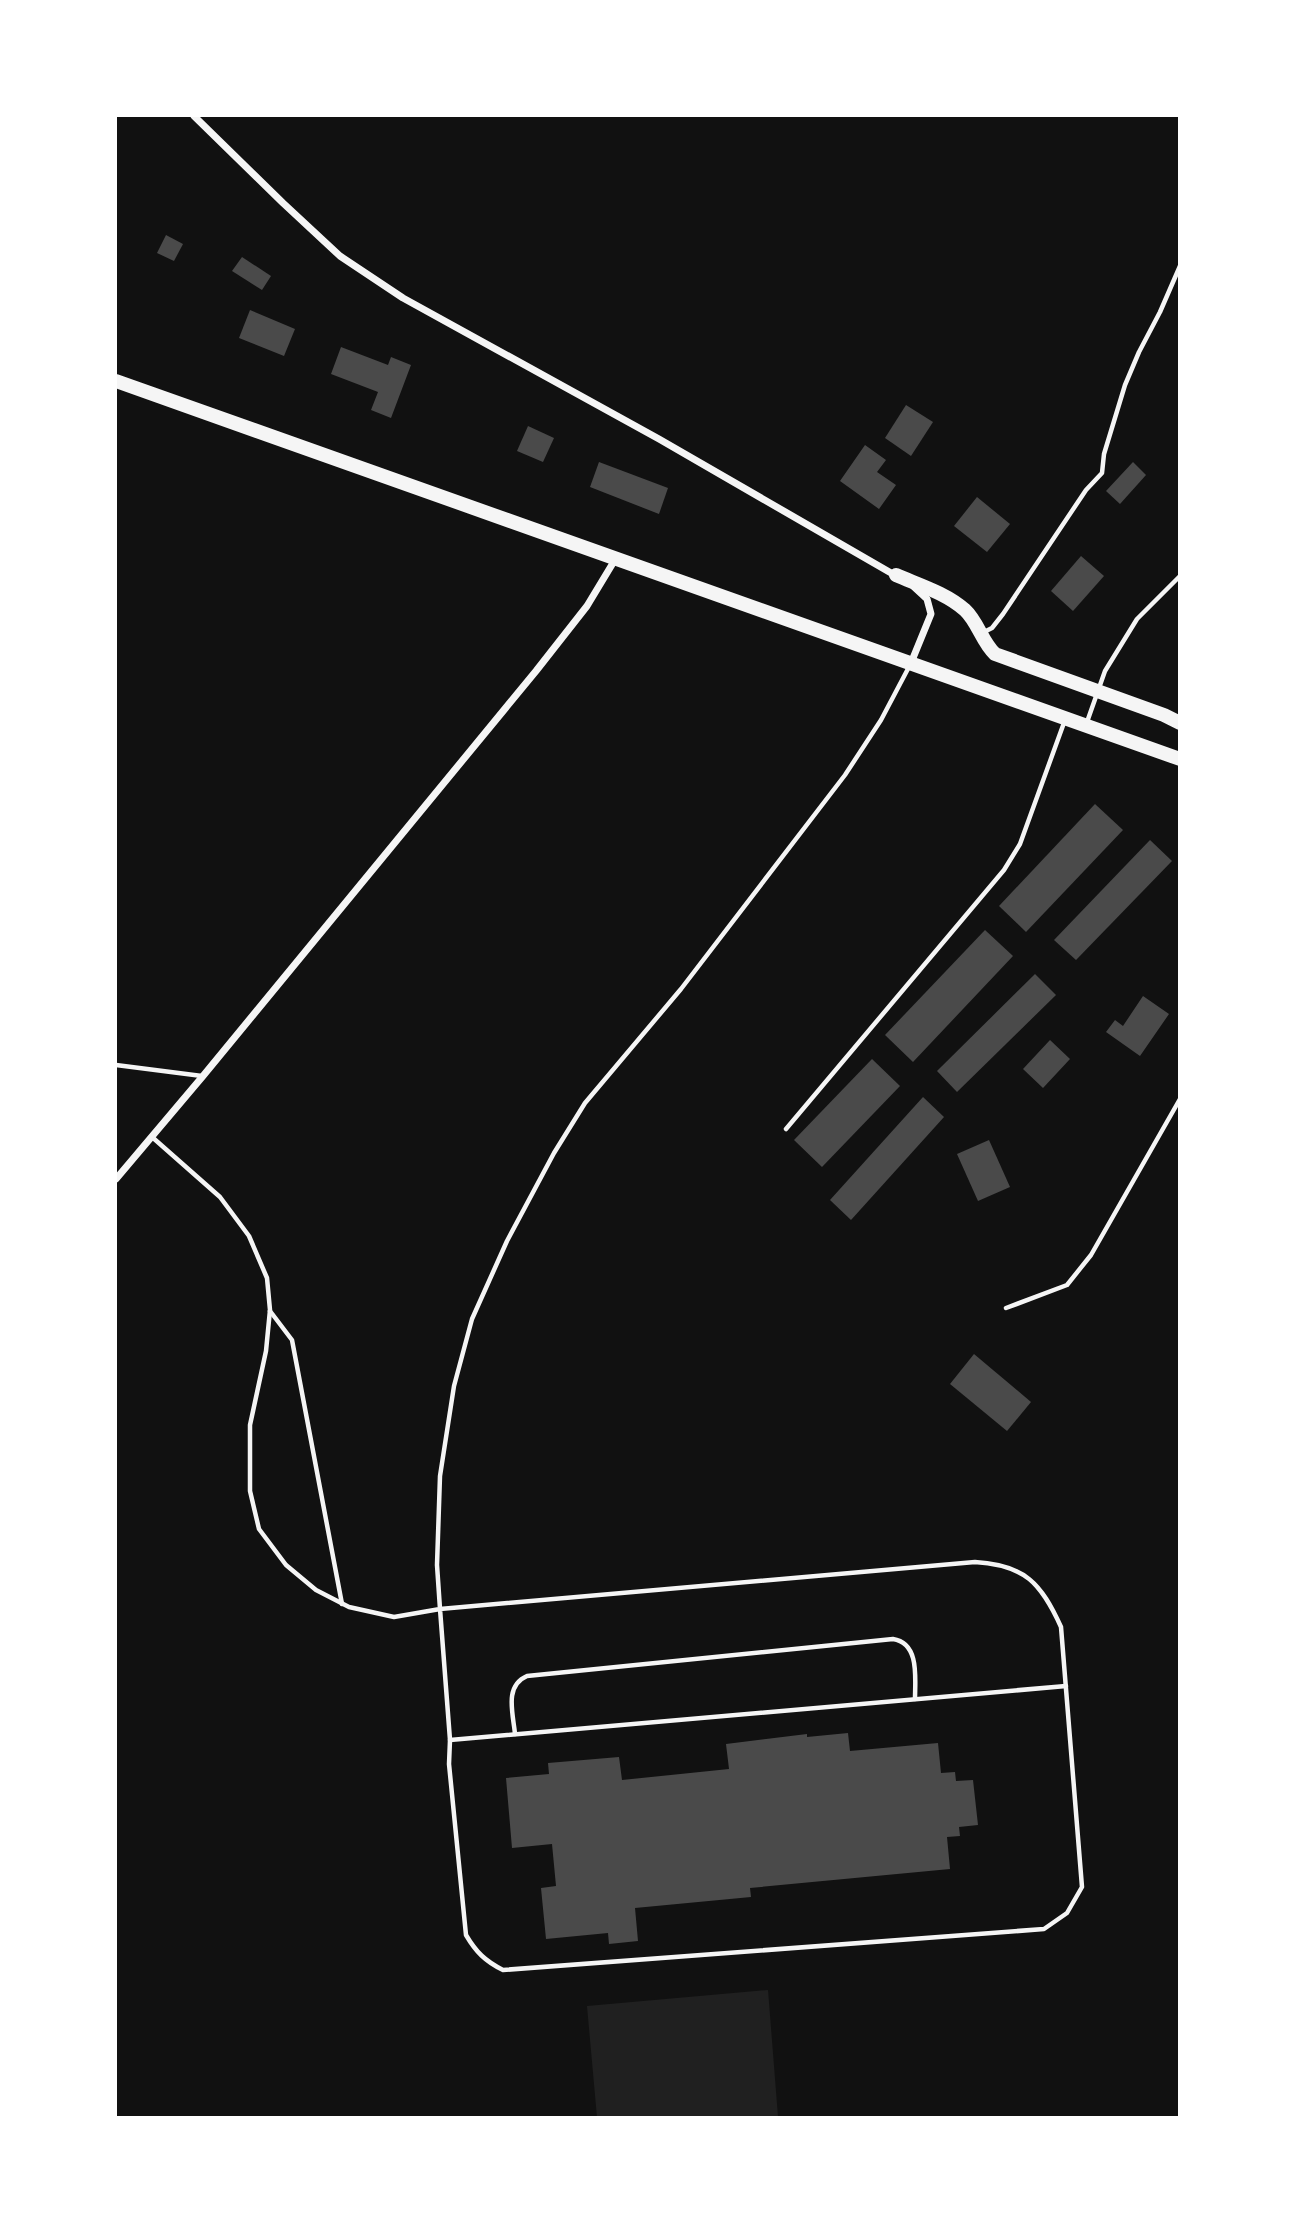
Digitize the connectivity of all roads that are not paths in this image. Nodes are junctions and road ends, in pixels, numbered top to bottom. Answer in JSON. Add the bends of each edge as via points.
{"nodes":[{"id":1,"x":194,"y":116,"type":"edge"},
{"id":2,"x":1180,"y":266,"type":"edge"},
{"id":3,"x":116,"y":380,"type":"edge"},
{"id":4,"x":617,"y":558,"type":"junction"},
{"id":5,"x":896,"y":575,"type":"junction"},
{"id":6,"x":1180,"y":576,"type":"edge"},
{"id":7,"x":981,"y":634,"type":"junction"},
{"id":8,"x":911,"y":664,"type":"junction"},
{"id":9,"x":1098,"y":691,"type":"junction"},
{"id":10,"x":1066,"y":719,"type":"junction"},
{"id":11,"x":1180,"y":723,"type":"edge"},
{"id":12,"x":1086,"y":726,"type":"junction"},
{"id":13,"x":1180,"y":759,"type":"edge"},
{"id":14,"x":116,"y":1065,"type":"edge"},
{"id":15,"x":203,"y":1076,"type":"junction"},
{"id":16,"x":1180,"y":1098,"type":"edge"},
{"id":17,"x":786,"y":1129,"type":"dead end"},
{"id":18,"x":151,"y":1137,"type":"junction"},
{"id":19,"x":116,"y":1179,"type":"edge"},
{"id":20,"x":1006,"y":1308,"type":"dead end"},
{"id":21,"x":270,"y":1310,"type":"junction"},
{"id":22,"x":342,"y":1604,"type":"junction"},
{"id":23,"x":440,"y":1609,"type":"junction"},
{"id":24,"x":1066,"y":1686,"type":"junction"},
{"id":25,"x":915,"y":1699,"type":"junction"},
{"id":26,"x":514,"y":1734,"type":"junction"},
{"id":27,"x":450,"y":1740,"type":"junction"}],
"edges":[{"from":1,"to":5,"type":"street","via":[[340,256],[403,298]]},
{"from":2,"to":7,"type":"lane","via":[[1125,385],[1102,473],[1003,614]]},
{"from":3,"to":4,"type":"main road"},
{"from":4,"to":8,"type":"main road"},
{"from":4,"to":15,"type":"street","via":[[587,606],[536,671]]},
{"from":5,"to":7,"type":"main road","via":[[965,610]]},
{"from":5,"to":8,"type":"street","via":[[927,600],[931,614]]},
{"from":6,"to":9,"type":"lane","via":[[1137,619]]},
{"from":7,"to":9,"type":"main road","via":[[995,654]]},
{"from":8,"to":10,"type":"main road"},
{"from":8,"to":23,"type":"lane","via":[[845,775],[681,989],[585,1103],[507,1241],[472,1319],[454,1386],[440,1476]]},
{"from":9,"to":11,"type":"main road"},
{"from":9,"to":12,"type":"lane"},
{"from":10,"to":12,"type":"main road"},
{"from":10,"to":17,"type":"lane","via":[[1020,844],[1004,870]]},
{"from":12,"to":13,"type":"main road"},
{"from":14,"to":15,"type":"lane"},
{"from":15,"to":18,"type":"street"},
{"from":16,"to":20,"type":"lane","via":[[1091,1255],[1067,1285]]},
{"from":18,"to":19,"type":"street"},
{"from":18,"to":21,"type":"lane","via":[[220,1197],[249,1236],[267,1278]]},
{"from":21,"to":22,"type":"lane","via":[[292,1340]]},
{"from":21,"to":22,"type":"lane","via":[[250,1425],[250,1491],[259,1529],[286,1565]]},
{"from":22,"to":23,"type":"lane","via":[[394,1617]]},
{"from":23,"to":24,"type":"lane","via":[[995,1563],[1015,1569],[1044,1593],[1061,1627]]},
{"from":23,"to":27,"type":"lane"},
{"from":24,"to":25,"type":"lane"},
{"from":24,"to":27,"type":"lane","via":[[1082,1887],[1067,1913],[1044,1929],[503,1970],[480,1956],[466,1935]]},
{"from":25,"to":26,"type":"lane"},
{"from":25,"to":26,"type":"lane","via":[[911,1652],[893,1639],[527,1676],[518,1680],[512,1694]]},
{"from":26,"to":27,"type":"lane"}]}
